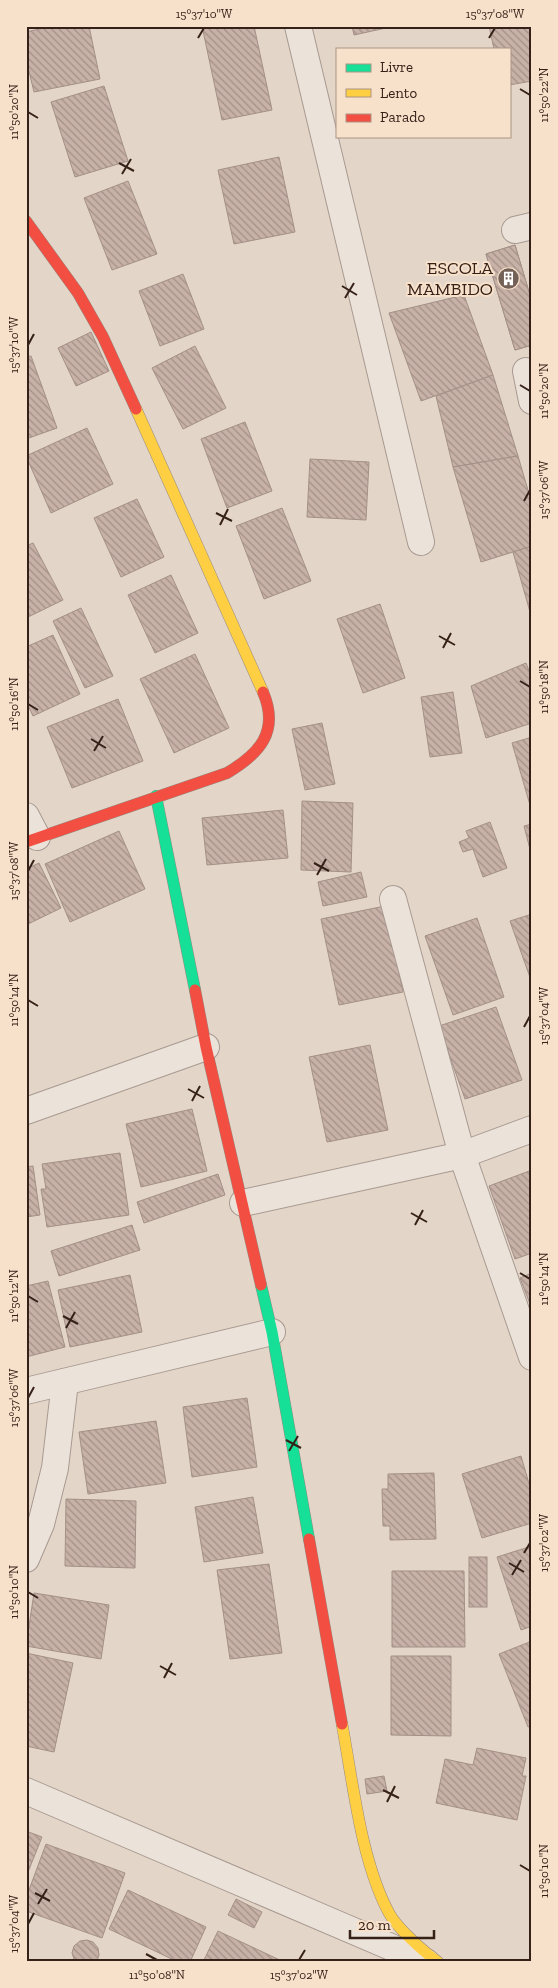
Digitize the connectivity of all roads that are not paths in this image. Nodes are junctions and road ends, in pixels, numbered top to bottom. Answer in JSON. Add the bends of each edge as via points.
{"nodes":[{"id":1,"x":298,"y":26,"type":"edge"},
{"id":2,"x":26,"y":221,"type":"edge"},
{"id":3,"x":526,"y":371,"type":"dead end"},
{"id":4,"x":532,"y":401,"type":"edge"},
{"id":5,"x":421,"y":542,"type":"dead end"},
{"id":6,"x":156,"y":796,"type":"junction"},
{"id":7,"x":30,"y":832,"type":"edge"},
{"id":8,"x":393,"y":899,"type":"dead end"},
{"id":9,"x":206,"y":1047,"type":"junction"},
{"id":10,"x":26,"y":1111,"type":"edge"},
{"id":11,"x":532,"y":1130,"type":"edge"},
{"id":12,"x":462,"y":1155,"type":"junction"},
{"id":13,"x":243,"y":1203,"type":"junction"},
{"id":14,"x":272,"y":1332,"type":"junction"},
{"id":15,"x":532,"y":1357,"type":"edge"},
{"id":16,"x":65,"y":1382,"type":"junction"},
{"id":17,"x":26,"y":1391,"type":"edge"},
{"id":18,"x":26,"y":1559,"type":"edge"},
{"id":19,"x":26,"y":1791,"type":"edge"},
{"id":20,"x":426,"y":1962,"type":"edge"},
{"id":21,"x":438,"y":1962,"type":"edge"}],
"edges":[{"from":1,"to":5,"type":"street"},
{"from":2,"to":6,"type":"street","via":[[78,293],[104,337],[268,704],[269,723],[263,746],[248,760],[227,773]]},
{"from":3,"to":4,"type":"street"},
{"from":6,"to":7,"type":"street"},
{"from":6,"to":9,"type":"street"},
{"from":8,"to":12,"type":"street"},
{"from":9,"to":10,"type":"street"},
{"from":9,"to":13,"type":"street"},
{"from":11,"to":12,"type":"street"},
{"from":12,"to":13,"type":"street"},
{"from":12,"to":15,"type":"street"},
{"from":13,"to":14,"type":"street"},
{"from":14,"to":16,"type":"street"},
{"from":14,"to":21,"type":"street","via":[[357,1808],[372,1872],[390,1915]]},
{"from":16,"to":17,"type":"street"},
{"from":16,"to":18,"type":"street","via":[[55,1468],[41,1524]]},
{"from":19,"to":20,"type":"street"}]}
